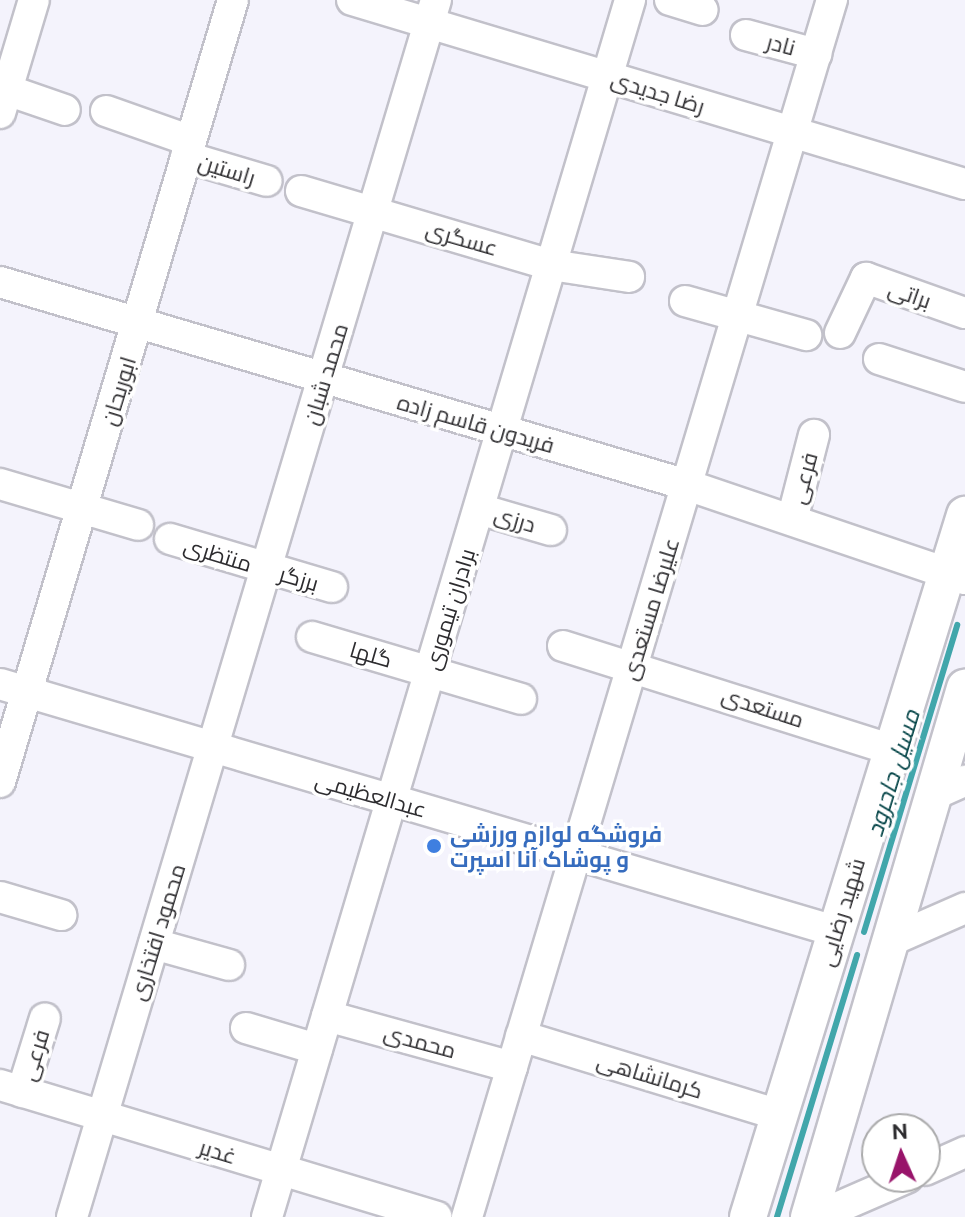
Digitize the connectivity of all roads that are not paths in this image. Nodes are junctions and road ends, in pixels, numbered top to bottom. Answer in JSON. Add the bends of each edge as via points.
{"nodes":[{"id":1,"x":34,"y":0,"type":"edge"},
{"id":2,"x":233,"y":0,"type":"edge"},
{"id":3,"x":352,"y":0,"type":"edge"},
{"id":4,"x":630,"y":0,"type":"edge"},
{"id":5,"x":670,"y":0,"type":"edge"},
{"id":6,"x":832,"y":0,"type":"edge"},
{"id":7,"x":703,"y":10,"type":"dead end"},
{"id":8,"x":432,"y":12,"type":"edge"},
{"id":9,"x":746,"y":35,"type":"dead end"},
{"id":10,"x":816,"y":54,"type":"junction"},
{"id":11,"x":607,"y":77,"type":"junction"},
{"id":12,"x":3,"y":102,"type":"edge"},
{"id":13,"x":65,"y":110,"type":"dead end"},
{"id":14,"x":106,"y":111,"type":"dead end"},
{"id":15,"x":792,"y":132,"type":"junction"},
{"id":16,"x":189,"y":149,"type":"junction"},
{"id":17,"x":267,"y":181,"type":"dead end"},
{"id":18,"x":965,"y":184,"type":"edge"},
{"id":19,"x":301,"y":191,"type":"dead end"},
{"id":20,"x":372,"y":212,"type":"junction"},
{"id":21,"x":551,"y":265,"type":"junction"},
{"id":22,"x":629,"y":277,"type":"dead end"},
{"id":23,"x":0,"y":282,"type":"edge"},
{"id":24,"x":685,"y":301,"type":"dead end"},
{"id":25,"x":965,"y":313,"type":"edge"},
{"id":26,"x":737,"y":316,"type":"junction"},
{"id":27,"x":139,"y":323,"type":"junction"},
{"id":28,"x":840,"y":333,"type":"dead end"},
{"id":29,"x":806,"y":335,"type":"dead end"},
{"id":30,"x":879,"y":359,"type":"dead end"},
{"id":31,"x":325,"y":378,"type":"junction"},
{"id":32,"x":965,"y":387,"type":"edge"},
{"id":33,"x":503,"y":431,"type":"junction"},
{"id":34,"x":814,"y":435,"type":"dead end"},
{"id":35,"x":0,"y":484,"type":"edge"},
{"id":36,"x":687,"y":485,"type":"junction"},
{"id":37,"x":82,"y":508,"type":"junction"},
{"id":38,"x":479,"y":509,"type":"junction"},
{"id":39,"x":965,"y":515,"type":"edge"},
{"id":40,"x":792,"y":520,"type":"junction"},
{"id":41,"x":138,"y":525,"type":"dead end"},
{"id":42,"x":551,"y":530,"type":"dead end"},
{"id":43,"x":170,"y":539,"type":"dead end"},
{"id":44,"x":266,"y":568,"type":"junction"},
{"id":45,"x":957,"y":576,"type":"edge"},
{"id":46,"x":332,"y":587,"type":"dead end"},
{"id":47,"x":312,"y":637,"type":"dead end"},
{"id":48,"x":563,"y":646,"type":"dead end"},
{"id":49,"x":634,"y":665,"type":"junction"},
{"id":50,"x":430,"y":672,"type":"junction"},
{"id":51,"x":13,"y":688,"type":"edge"},
{"id":52,"x":965,"y":688,"type":"edge"},
{"id":53,"x":521,"y":699,"type":"dead end"},
{"id":54,"x":212,"y":747,"type":"junction"},
{"id":55,"x":892,"y":750,"type":"junction"},
{"id":56,"x":0,"y":782,"type":"edge"},
{"id":57,"x":949,"y":788,"type":"edge"},
{"id":58,"x":391,"y":800,"type":"junction"},
{"id":59,"x":576,"y":855,"type":"junction"},
{"id":60,"x":0,"y":897,"type":"edge"},
{"id":61,"x":965,"y":908,"type":"edge"},
{"id":62,"x":61,"y":915,"type":"dead end"},
{"id":63,"x":835,"y":931,"type":"junction"},
{"id":64,"x":890,"y":941,"type":"junction"},
{"id":65,"x":154,"y":944,"type":"junction"},
{"id":66,"x":229,"y":965,"type":"dead end"},
{"id":67,"x":327,"y":1016,"type":"junction"},
{"id":68,"x":45,"y":1018,"type":"dead end"},
{"id":69,"x":246,"y":1028,"type":"dead end"},
{"id":70,"x":521,"y":1036,"type":"junction"},
{"id":71,"x":317,"y":1049,"type":"junction"},
{"id":72,"x":512,"y":1067,"type":"junction"},
{"id":73,"x":11,"y":1089,"type":"edge"},
{"id":74,"x":779,"y":1115,"type":"junction"},
{"id":75,"x":103,"y":1116,"type":"junction"},
{"id":76,"x":965,"y":1152,"type":"edge"},
{"id":77,"x":941,"y":1163,"type":"edge"},
{"id":78,"x":281,"y":1170,"type":"junction"},
{"id":79,"x":871,"y":1193,"type":"edge"},
{"id":80,"x":72,"y":1217,"type":"edge"},
{"id":81,"x":267,"y":1217,"type":"edge"},
{"id":82,"x":436,"y":1217,"type":"edge"},
{"id":83,"x":467,"y":1217,"type":"edge"},
{"id":84,"x":748,"y":1217,"type":"edge"},
{"id":85,"x":809,"y":1217,"type":"edge"},
{"id":86,"x":816,"y":1217,"type":"edge"}],
"edges":[{"from":1,"to":12,"type":"street"},
{"from":2,"to":16,"type":"street","name":"ابوریحان"},
{"from":3,"to":8,"type":"street","name":"رضا جدیدی"},
{"from":4,"to":11,"type":"street","name":"برادران تیموری"},
{"from":5,"to":7,"type":"street"},
{"from":6,"to":10,"type":"street","name":"علیرضا مستعدی"},
{"from":8,"to":11,"type":"street","name":"رضا جدیدی"},
{"from":8,"to":20,"type":"street","name":"محمد شبان"},
{"from":9,"to":10,"type":"street","name":"نادر"},
{"from":10,"to":15,"type":"street","name":"علیرضا مستعدی"},
{"from":11,"to":15,"type":"street","name":"رضا جدیدی"},
{"from":11,"to":21,"type":"street","name":"برادران تیموری"},
{"from":12,"to":13,"type":"street"},
{"from":14,"to":16,"type":"street","name":"راستین"},
{"from":15,"to":18,"type":"street","name":"رضا جدیدی"},
{"from":15,"to":26,"type":"street","name":"علیرضا مستعدی"},
{"from":16,"to":17,"type":"street","name":"راستین"},
{"from":16,"to":27,"type":"street","name":"ابوریحان"},
{"from":19,"to":20,"type":"street","name":"عسگری"},
{"from":20,"to":21,"type":"street","name":"عسگری"},
{"from":20,"to":31,"type":"street","name":"محمد شبان"},
{"from":21,"to":22,"type":"street","name":"عسگری"},
{"from":21,"to":33,"type":"street","name":"برادران تیموری"},
{"from":23,"to":27,"type":"street","name":"فریدون قاسم زاده"},
{"from":24,"to":26,"type":"street"},
{"from":25,"to":28,"type":"street","name":"براتی","via":[[866,278]]},
{"from":26,"to":29,"type":"street"},
{"from":26,"to":36,"type":"street","name":"علیرضا مستعدی"},
{"from":27,"to":31,"type":"street","name":"فریدون قاسم زاده"},
{"from":27,"to":37,"type":"street","name":"ابوریحان"},
{"from":30,"to":32,"type":"street"},
{"from":31,"to":33,"type":"street","name":"فریدون قاسم زاده"},
{"from":31,"to":44,"type":"street","name":"محمد شبان"},
{"from":33,"to":36,"type":"street","name":"فریدون قاسم زاده"},
{"from":33,"to":38,"type":"street","name":"برادران تیموری"},
{"from":34,"to":40,"type":"street","name":"فرعی"},
{"from":35,"to":37,"type":"street"},
{"from":36,"to":40,"type":"street","name":"فریدون قاسم زاده"},
{"from":36,"to":49,"type":"street","name":"علیرضا مستعدی"},
{"from":37,"to":41,"type":"street"},
{"from":37,"to":51,"type":"street","name":"ابوریحان"},
{"from":38,"to":42,"type":"street","name":"درزی"},
{"from":38,"to":50,"type":"street","name":"برادران تیموری"},
{"from":39,"to":45,"type":"main road","name":"شهید رضایی"},
{"from":40,"to":45,"type":"street","name":"فریدون قاسم زاده"},
{"from":43,"to":44,"type":"street","name":"منتظری"},
{"from":44,"to":46,"type":"street","name":"برزگر"},
{"from":44,"to":54,"type":"street","name":"محمد شبان"},
{"from":45,"to":55,"type":"main road","name":"شهید رضایی"},
{"from":47,"to":50,"type":"street","name":"گلها"},
{"from":48,"to":49,"type":"street","name":"مستعدی"},
{"from":49,"to":55,"type":"street","name":"مستعدی"},
{"from":49,"to":59,"type":"street","name":"علیرضا مستعدی"},
{"from":50,"to":53,"type":"street","name":"گلها"},
{"from":50,"to":58,"type":"street","name":"برادران تیموری"},
{"from":51,"to":54,"type":"street","name":"عبدالعظیمی"},
{"from":51,"to":56,"type":"street","name":"ابوریحان"},
{"from":52,"to":57,"type":"main road"},
{"from":54,"to":58,"type":"street","name":"عبدالعظیمی"},
{"from":54,"to":65,"type":"street","name":"محمود افتخاری"},
{"from":55,"to":63,"type":"main road","name":"شهید رضایی"},
{"from":57,"to":64,"type":"main road"},
{"from":58,"to":59,"type":"street","name":"عبدالعظیمی"},
{"from":58,"to":67,"type":"street","name":"برادران تیموری"},
{"from":59,"to":63,"type":"street","name":"عبدالعظیمی"},
{"from":59,"to":70,"type":"street","name":"علیرضا مستعدی"},
{"from":60,"to":62,"type":"street"},
{"from":61,"to":64,"type":"street"},
{"from":63,"to":74,"type":"main road","name":"شهید رضایی"},
{"from":64,"to":85,"type":"main road"},
{"from":65,"to":66,"type":"street"},
{"from":65,"to":75,"type":"street","name":"محمود افتخاری"},
{"from":67,"to":71,"type":"street","name":"برادران تیموری"},
{"from":67,"to":72,"type":"street","name":"محمدی"},
{"from":68,"to":73,"type":"street","name":"فرعی"},
{"from":69,"to":71,"type":"street"},
{"from":70,"to":72,"type":"street","name":"علیرضا مستعدی"},
{"from":70,"to":74,"type":"street","name":"کرمانشاهی"},
{"from":71,"to":78,"type":"street","name":"برادران تیموری"},
{"from":72,"to":83,"type":"street","name":"علیرضا مستعدی"},
{"from":73,"to":75,"type":"street","name":"غدیر"},
{"from":74,"to":84,"type":"main road","name":"شهید رضایی"},
{"from":75,"to":78,"type":"street","name":"غدیر"},
{"from":75,"to":80,"type":"street","name":"محمود افتخاری"},
{"from":76,"to":77,"type":"street"},
{"from":78,"to":81,"type":"street","name":"برادران تیموری"},
{"from":78,"to":82,"type":"street","name":"غدیر"},
{"from":79,"to":86,"type":"street"}]}
